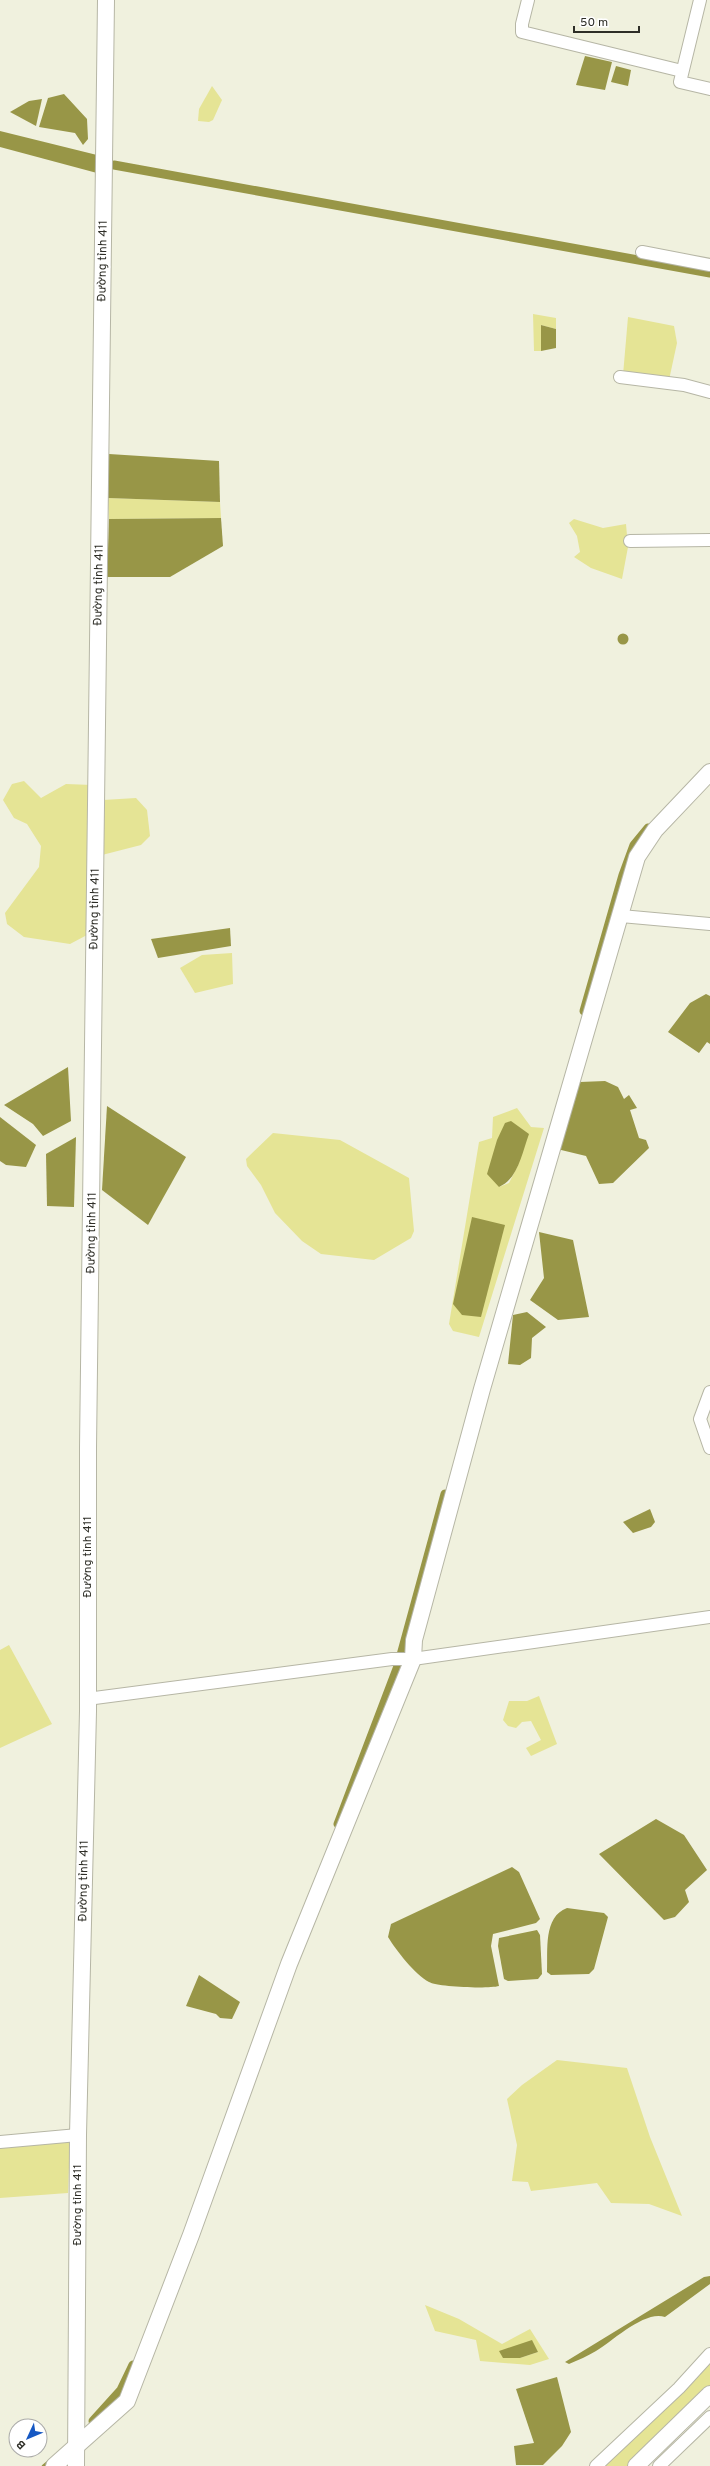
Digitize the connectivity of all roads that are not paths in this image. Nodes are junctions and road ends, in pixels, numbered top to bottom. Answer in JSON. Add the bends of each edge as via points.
{"nodes":[{"id":1,"x":106,"y":0,"type":"edge"},
{"id":2,"x":528,"y":0,"type":"edge"},
{"id":3,"x":700,"y":0,"type":"edge"},
{"id":4,"x":681,"y":76,"type":"junction"},
{"id":5,"x":710,"y":89,"type":"edge"},
{"id":6,"x":642,"y":252,"type":"dead end"},
{"id":7,"x":710,"y":265,"type":"edge"},
{"id":8,"x":620,"y":377,"type":"dead end"},
{"id":9,"x":710,"y":392,"type":"edge"},
{"id":10,"x":710,"y":540,"type":"edge"},
{"id":11,"x":630,"y":541,"type":"dead end"},
{"id":12,"x":710,"y":772,"type":"edge"},
{"id":13,"x":621,"y":916,"type":"junction"},
{"id":14,"x":710,"y":924,"type":"edge"},
{"id":15,"x":710,"y":1392,"type":"edge"},
{"id":16,"x":710,"y":1448,"type":"edge"},
{"id":17,"x":710,"y":1617,"type":"edge"},
{"id":18,"x":412,"y":1660,"type":"junction"},
{"id":19,"x":87,"y":1699,"type":"junction"},
{"id":20,"x":78,"y":2135,"type":"junction"},
{"id":21,"x":0,"y":2142,"type":"edge"},
{"id":22,"x":710,"y":2354,"type":"edge"},
{"id":23,"x":710,"y":2394,"type":"edge"},
{"id":24,"x":710,"y":2417,"type":"edge"},
{"id":25,"x":76,"y":2448,"type":"junction"},
{"id":26,"x":54,"y":2466,"type":"edge"},
{"id":27,"x":76,"y":2466,"type":"edge"},
{"id":28,"x":596,"y":2466,"type":"edge"},
{"id":29,"x":636,"y":2466,"type":"edge"},
{"id":30,"x":659,"y":2466,"type":"edge"}],
"edges":[{"from":1,"to":19,"type":"main road","name":"Đường tỉnh 411"},
{"from":2,"to":4,"type":"street","via":[[522,32]]},
{"from":3,"to":4,"type":"street"},
{"from":4,"to":5,"type":"street"},
{"from":6,"to":7,"type":"street"},
{"from":8,"to":9,"type":"street","via":[[684,384]]},
{"from":10,"to":11,"type":"street"},
{"from":12,"to":13,"type":"main road","via":[[655,830],[637,857]]},
{"from":13,"to":14,"type":"street"},
{"from":13,"to":18,"type":"main road","via":[[482,1389],[414,1640]]},
{"from":15,"to":16,"type":"street","via":[[700,1419]]},
{"from":17,"to":18,"type":"street"},
{"from":18,"to":19,"type":"street","via":[[392,1659]]},
{"from":18,"to":25,"type":"main road","via":[[289,1964],[191,2235],[126,2401]]},
{"from":19,"to":20,"type":"main road","name":"Đường tỉnh 411"},
{"from":20,"to":21,"type":"street"},
{"from":20,"to":25,"type":"main road","name":"Đường tỉnh 411"},
{"from":22,"to":28,"type":"street"},
{"from":23,"to":29,"type":"main road"},
{"from":24,"to":30,"type":"street"},
{"from":25,"to":26,"type":"main road"},
{"from":25,"to":27,"type":"main road","name":"Đường tỉnh 411"}]}
